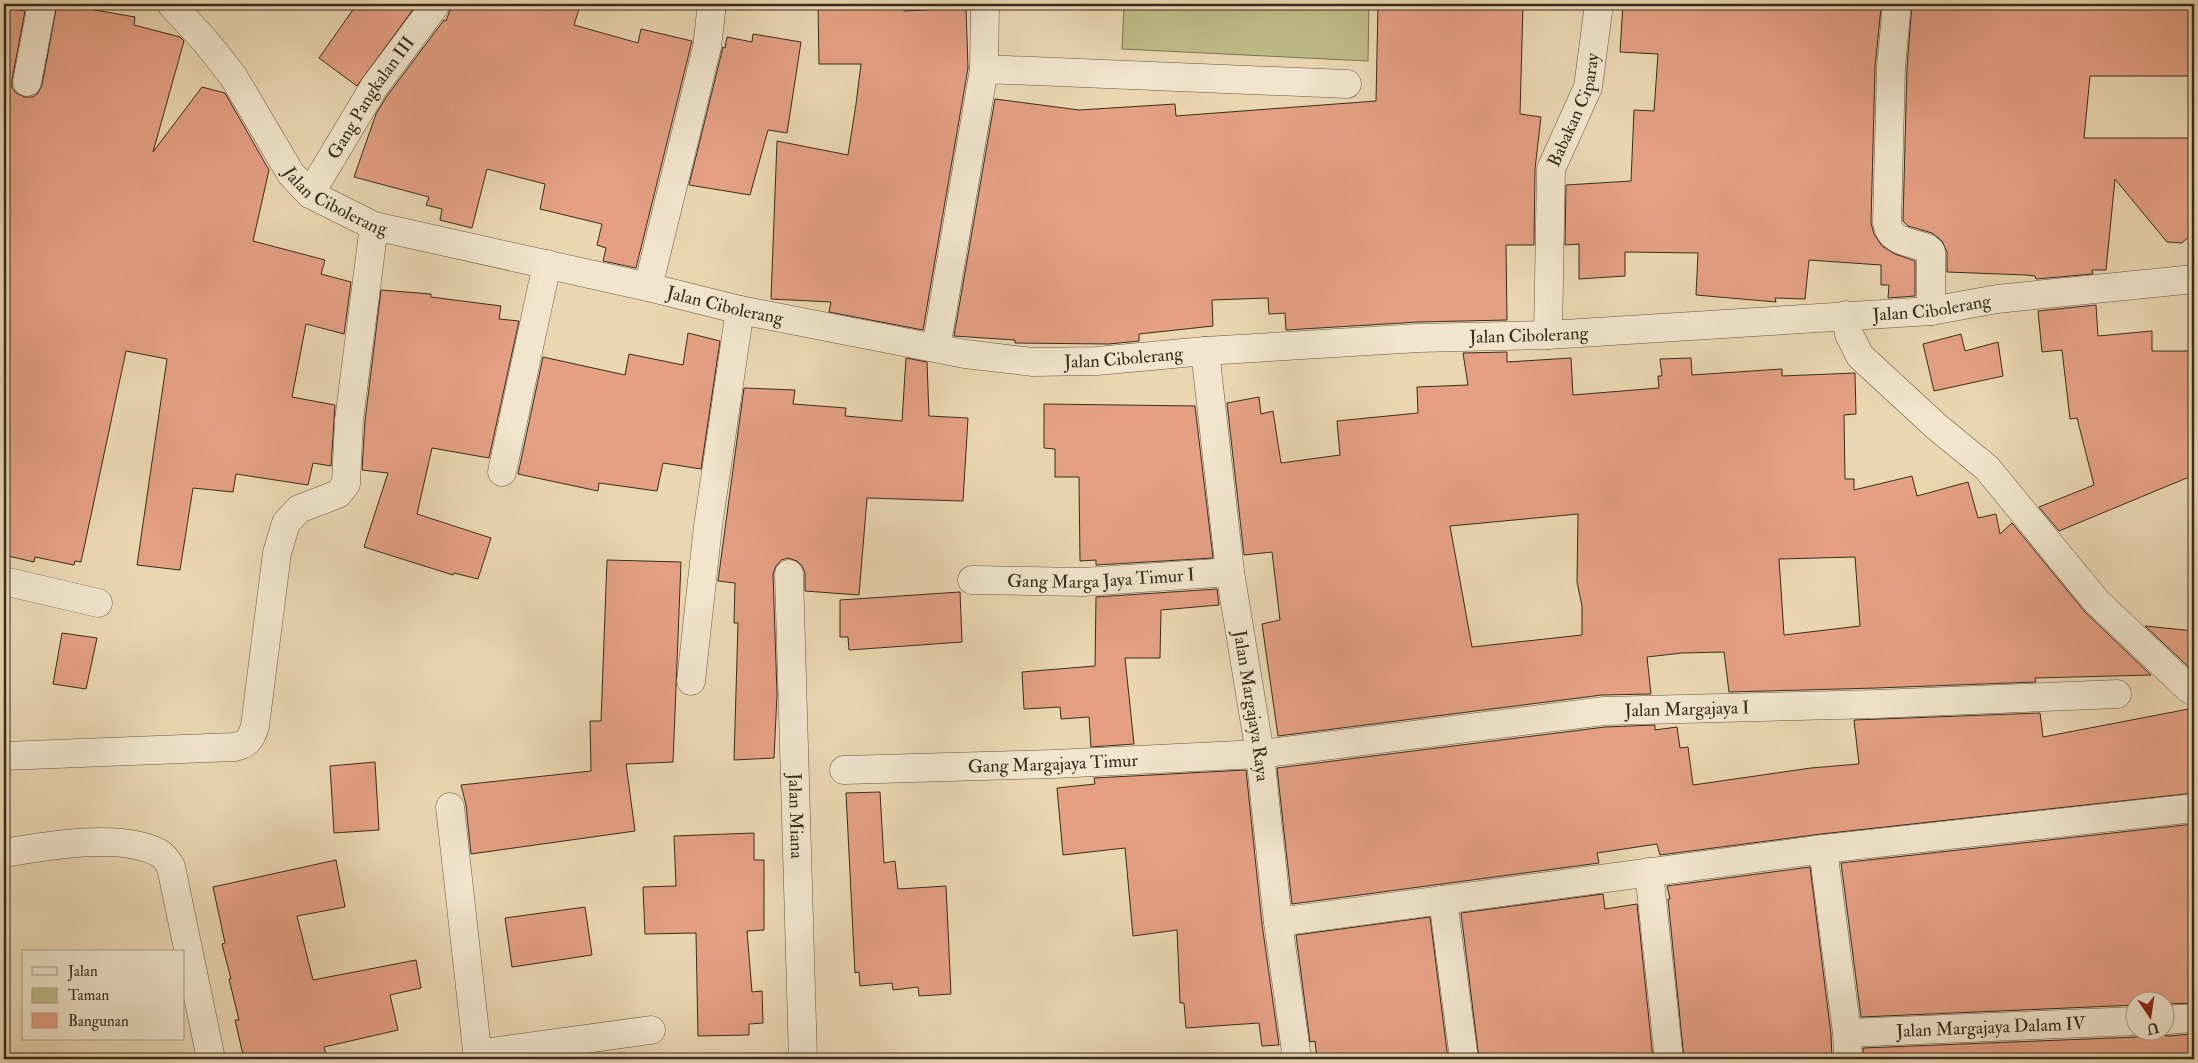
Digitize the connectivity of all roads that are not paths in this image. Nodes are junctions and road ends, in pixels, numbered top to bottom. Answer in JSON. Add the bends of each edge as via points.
{"nodes":[{"id":1,"x":42,"y":4,"type":"edge"},
{"id":2,"x":171,"y":4,"type":"edge"},
{"id":3,"x":436,"y":4,"type":"edge"},
{"id":4,"x":712,"y":4,"type":"edge"},
{"id":5,"x":985,"y":4,"type":"edge"},
{"id":6,"x":1599,"y":4,"type":"edge"},
{"id":7,"x":1897,"y":4,"type":"edge"},
{"id":8,"x":984,"y":69,"type":"junction"},
{"id":9,"x":27,"y":82,"type":"dead end"},
{"id":10,"x":1347,"y":84,"type":"dead end"},
{"id":11,"x":310,"y":194,"type":"junction"},
{"id":12,"x":374,"y":226,"type":"junction"},
{"id":13,"x":547,"y":264,"type":"junction"},
{"id":14,"x":2194,"y":279,"type":"edge"},
{"id":15,"x":648,"y":287,"type":"junction"},
{"id":16,"x":740,"y":310,"type":"junction"},
{"id":17,"x":1931,"y":311,"type":"junction"},
{"id":18,"x":1846,"y":315,"type":"junction"},
{"id":19,"x":1548,"y":335,"type":"junction"},
{"id":20,"x":936,"y":348,"type":"junction"},
{"id":21,"x":1205,"y":351,"type":"junction"},
{"id":22,"x":502,"y":472,"type":"dead end"},
{"id":23,"x":1230,"y":572,"type":"junction"},
{"id":24,"x":789,"y":574,"type":"dead end"},
{"id":25,"x":972,"y":580,"type":"dead end"},
{"id":26,"x":4,"y":581,"type":"edge"},
{"id":27,"x":98,"y":603,"type":"dead end"},
{"id":28,"x":690,"y":681,"type":"dead end"},
{"id":29,"x":2194,"y":692,"type":"edge"},
{"id":30,"x":2117,"y":694,"type":"dead end"},
{"id":31,"x":1260,"y":754,"type":"junction"},
{"id":32,"x":4,"y":756,"type":"edge"},
{"id":33,"x":844,"y":770,"type":"dead end"},
{"id":34,"x":450,"y":807,"type":"dead end"},
{"id":35,"x":2194,"y":808,"type":"edge"},
{"id":36,"x":1823,"y":849,"type":"junction"},
{"id":37,"x":4,"y":853,"type":"edge"},
{"id":38,"x":1649,"y":872,"type":"junction"},
{"id":39,"x":1443,"y":900,"type":"junction"},
{"id":40,"x":1278,"y":922,"type":"junction"},
{"id":41,"x":2194,"y":1018,"type":"edge"},
{"id":42,"x":2176,"y":1019,"type":"edge"},
{"id":43,"x":2126,"y":1022,"type":"edge"},
{"id":44,"x":651,"y":1030,"type":"dead end"},
{"id":45,"x":1847,"y":1046,"type":"edge"},
{"id":46,"x":478,"y":1056,"type":"edge"},
{"id":47,"x":211,"y":1059,"type":"edge"},
{"id":48,"x":803,"y":1059,"type":"edge"},
{"id":49,"x":1297,"y":1059,"type":"edge"},
{"id":50,"x":1464,"y":1059,"type":"edge"},
{"id":51,"x":1669,"y":1059,"type":"edge"}],
"edges":[{"from":1,"to":9,"type":"street"},
{"from":2,"to":11,"type":"street","name":"Jalan Cibolerang","via":[[233,76],[291,174]]},
{"from":3,"to":11,"type":"street","name":"Gang Pangkalan III","via":[[374,87]]},
{"from":4,"to":15,"type":"street","via":[[707,47]]},
{"from":5,"to":8,"type":"street"},
{"from":6,"to":19,"type":"street","name":"Babakan Ciparay","via":[[1588,87],[1551,169]]},
{"from":7,"to":17,"type":"street","via":[[1891,67],[1887,223],[1888,232],[1893,237],[1931,252]]},
{"from":8,"to":10,"type":"street"},
{"from":8,"to":20,"type":"street"},
{"from":11,"to":12,"type":"street","name":"Jalan Cibolerang"},
{"from":12,"to":13,"type":"street","name":"Jalan Cibolerang"},
{"from":12,"to":32,"type":"street","via":[[349,420],[346,484],[338,494],[299,509],[286,524],[277,553],[251,738],[244,745],[234,747]]},
{"from":13,"to":15,"type":"street","name":"Jalan Cibolerang"},
{"from":13,"to":22,"type":"street"},
{"from":14,"to":17,"type":"street","name":"Jalan Cibolerang","via":[[1997,299]]},
{"from":15,"to":16,"type":"street","name":"Jalan Cibolerang"},
{"from":16,"to":20,"type":"street","name":"Jalan Cibolerang"},
{"from":16,"to":28,"type":"street","via":[[708,526]]},
{"from":17,"to":18,"type":"street","name":"Jalan Cibolerang"},
{"from":18,"to":19,"type":"street","name":"Jalan Cibolerang"},
{"from":18,"to":29,"type":"street","via":[[1849,334],[1860,356],[1937,427],[1988,468],[2097,602]]},
{"from":19,"to":21,"type":"street","name":"Jalan Cibolerang","via":[[1419,338]]},
{"from":20,"to":21,"type":"street","name":"Jalan Cibolerang","via":[[1033,362],[1097,361]]},
{"from":21,"to":23,"type":"street","name":"Jalan Margajaya Raya"},
{"from":23,"to":25,"type":"street","name":"Gang Marga Jaya Timur I","via":[[1083,582]]},
{"from":23,"to":31,"type":"street","name":"Jalan Margajaya Raya"},
{"from":24,"to":48,"type":"street","name":"Jalan Miana"},
{"from":26,"to":27,"type":"street"},
{"from":30,"to":31,"type":"street","name":"Jalan Margajaya I","via":[[1604,711]]},
{"from":31,"to":33,"type":"street","name":"Gang Margajaya Timur"},
{"from":31,"to":40,"type":"street","name":"Jalan Margajaya Raya"},
{"from":34,"to":46,"type":"street"},
{"from":35,"to":36,"type":"street"},
{"from":36,"to":38,"type":"street"},
{"from":36,"to":45,"type":"street"},
{"from":37,"to":47,"type":"street","via":[[55,844],[103,842],[138,846],[166,859],[171,867]]},
{"from":38,"to":39,"type":"street"},
{"from":38,"to":51,"type":"street"},
{"from":39,"to":40,"type":"street"},
{"from":39,"to":50,"type":"street"},
{"from":40,"to":49,"type":"street","name":"Jalan Margajaya Raya"},
{"from":41,"to":42,"type":"street"},
{"from":43,"to":45,"type":"street","name":"Jalan Margajaya Dalam IV"},
{"from":44,"to":46,"type":"street"}]}
